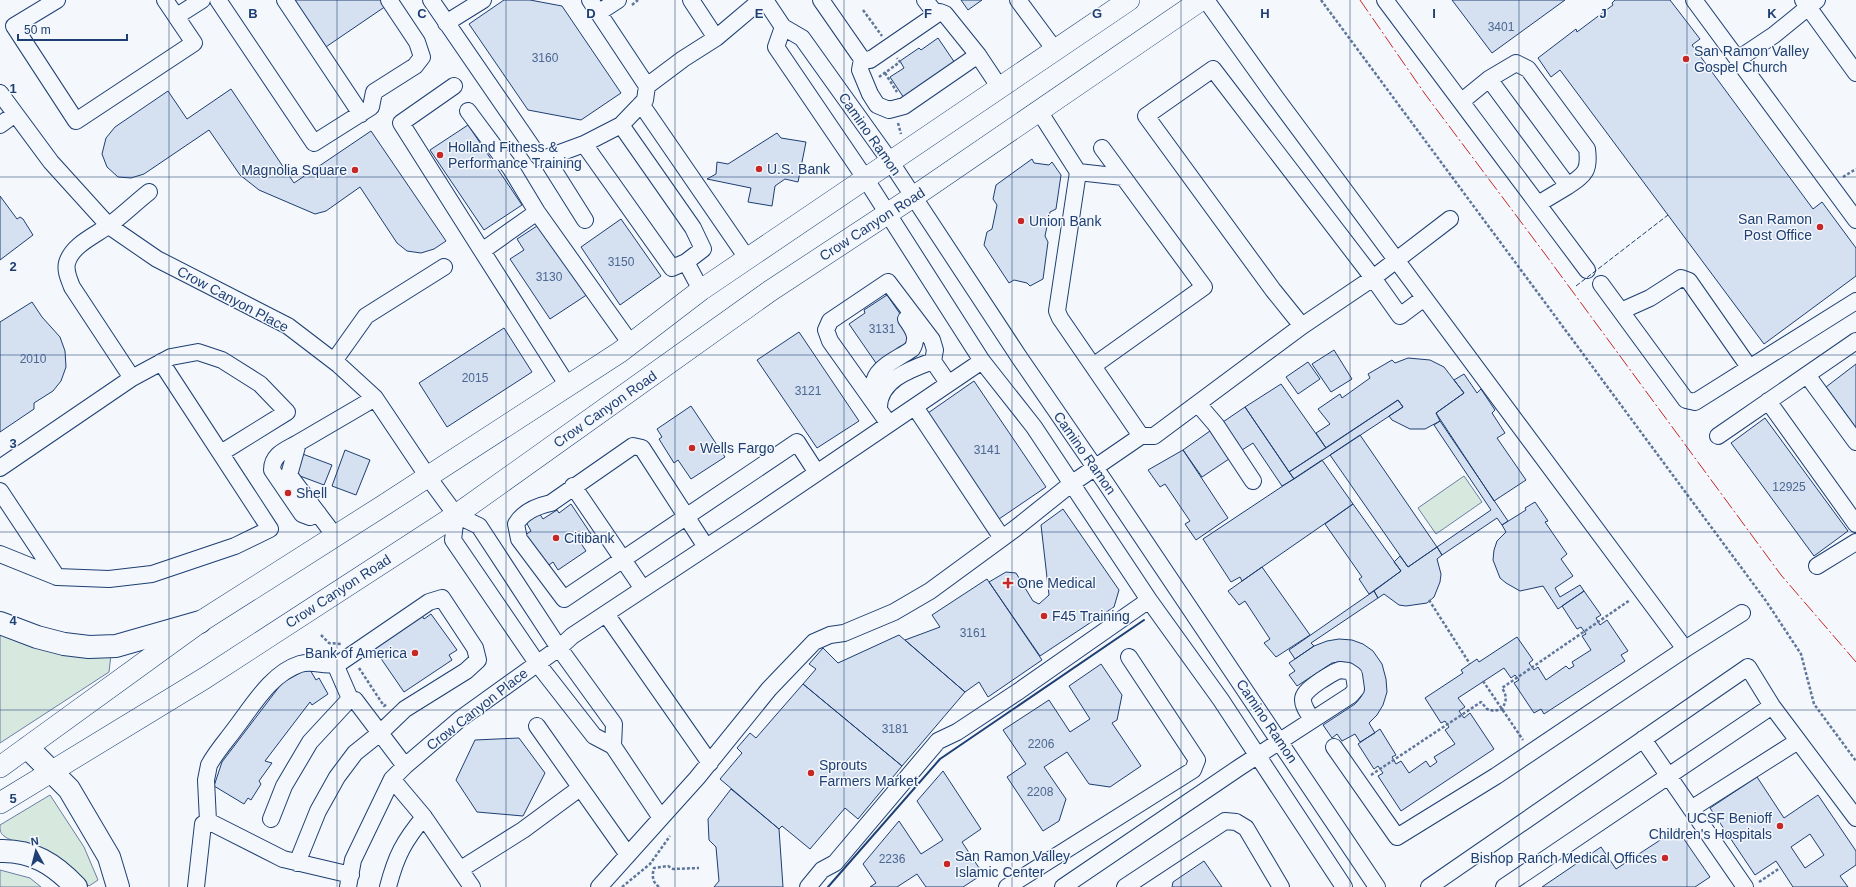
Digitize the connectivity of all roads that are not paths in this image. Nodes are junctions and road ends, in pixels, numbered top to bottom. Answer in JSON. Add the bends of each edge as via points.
{"nodes":[{"id":1,"x":57,"y":0,"type":"edge"},
{"id":2,"x":165,"y":0,"type":"edge"},
{"id":3,"x":202,"y":0,"type":"edge"},
{"id":4,"x":218,"y":0,"type":"edge"},
{"id":5,"x":286,"y":0,"type":"edge"},
{"id":6,"x":389,"y":0,"type":"edge"},
{"id":7,"x":431,"y":0,"type":"edge"},
{"id":8,"x":483,"y":0,"type":"edge"},
{"id":9,"x":618,"y":0,"type":"edge"},
{"id":10,"x":691,"y":0,"type":"edge"},
{"id":11,"x":761,"y":0,"type":"edge"},
{"id":12,"x":765,"y":0,"type":"edge"},
{"id":13,"x":821,"y":0,"type":"edge"},
{"id":14,"x":925,"y":0,"type":"edge"},
{"id":15,"x":1018,"y":0,"type":"edge"},
{"id":16,"x":1129,"y":0,"type":"edge"},
{"id":17,"x":1201,"y":0,"type":"edge"},
{"id":18,"x":1206,"y":0,"type":"edge"},
{"id":19,"x":1385,"y":0,"type":"edge"},
{"id":20,"x":1694,"y":0,"type":"edge"},
{"id":21,"x":1810,"y":3,"type":"edge"},
{"id":22,"x":594,"y":6,"type":"edge"},
{"id":23,"x":936,"y":14,"type":"junction"},
{"id":24,"x":177,"y":16,"type":"junction"},
{"id":25,"x":446,"y":22,"type":"junction"},
{"id":26,"x":783,"y":27,"type":"junction"},
{"id":27,"x":716,"y":38,"type":"junction"},
{"id":28,"x":1055,"y":50,"type":"junction"},
{"id":29,"x":978,"y":55,"type":"junction"},
{"id":30,"x":862,"y":59,"type":"junction"},
{"id":31,"x":1738,"y":59,"type":"junction"},
{"id":32,"x":1856,"y":73,"type":"edge"},
{"id":33,"x":1489,"y":79,"type":"junction"},
{"id":34,"x":454,"y":86,"type":"dead end"},
{"id":35,"x":647,"y":86,"type":"junction"},
{"id":36,"x":1000,"y":88,"type":"junction"},
{"id":37,"x":0,"y":93,"type":"edge"},
{"id":38,"x":1462,"y":101,"type":"junction"},
{"id":39,"x":641,"y":104,"type":"junction"},
{"id":40,"x":468,"y":111,"type":"dead end"},
{"id":41,"x":1039,"y":111,"type":"junction"},
{"id":42,"x":15,"y":114,"type":"junction"},
{"id":43,"x":361,"y":114,"type":"junction"},
{"id":44,"x":0,"y":125,"type":"edge"},
{"id":45,"x":621,"y":125,"type":"junction"},
{"id":46,"x":584,"y":144,"type":"junction"},
{"id":47,"x":1102,"y":148,"type":"dead end"},
{"id":48,"x":546,"y":158,"type":"junction"},
{"id":49,"x":890,"y":161,"type":"junction"},
{"id":50,"x":1078,"y":172,"type":"junction"},
{"id":51,"x":1123,"y":176,"type":"junction"},
{"id":52,"x":865,"y":178,"type":"junction"},
{"id":53,"x":1568,"y":186,"type":"junction"},
{"id":54,"x":149,"y":192,"type":"dead end"},
{"id":55,"x":913,"y":197,"type":"junction"},
{"id":56,"x":1538,"y":204,"type":"junction"},
{"id":57,"x":537,"y":212,"type":"junction"},
{"id":58,"x":887,"y":214,"type":"junction"},
{"id":59,"x":1450,"y":219,"type":"dead end"},
{"id":60,"x":585,"y":220,"type":"dead end"},
{"id":61,"x":1856,"y":220,"type":"edge"},
{"id":62,"x":109,"y":226,"type":"junction"},
{"id":63,"x":482,"y":251,"type":"junction"},
{"id":64,"x":748,"y":258,"type":"junction"},
{"id":65,"x":1397,"y":261,"type":"junction"},
{"id":66,"x":686,"y":262,"type":"junction"},
{"id":67,"x":444,"y":266,"type":"dead end"},
{"id":68,"x":1587,"y":270,"type":"dead end"},
{"id":69,"x":1373,"y":278,"type":"junction"},
{"id":70,"x":1601,"y":284,"type":"dead end"},
{"id":71,"x":880,"y":287,"type":"junction"},
{"id":72,"x":701,"y":290,"type":"junction"},
{"id":73,"x":1424,"y":298,"type":"junction"},
{"id":74,"x":1856,"y":301,"type":"edge"},
{"id":75,"x":1621,"y":311,"type":"junction"},
{"id":76,"x":1302,"y":326,"type":"junction"},
{"id":77,"x":1856,"y":341,"type":"edge"},
{"id":78,"x":630,"y":344,"type":"junction"},
{"id":79,"x":334,"y":361,"type":"junction"},
{"id":80,"x":933,"y":361,"type":"junction"},
{"id":81,"x":982,"y":361,"type":"junction"},
{"id":82,"x":161,"y":362,"type":"junction"},
{"id":83,"x":1093,"y":366,"type":"junction"},
{"id":84,"x":1749,"y":367,"type":"junction"},
{"id":85,"x":1807,"y":375,"type":"junction"},
{"id":86,"x":132,"y":378,"type":"junction"},
{"id":87,"x":948,"y":384,"type":"junction"},
{"id":88,"x":568,"y":386,"type":"junction"},
{"id":89,"x":375,"y":398,"type":"junction"},
{"id":90,"x":1768,"y":401,"type":"junction"},
{"id":91,"x":1198,"y":404,"type":"junction"},
{"id":92,"x":915,"y":407,"type":"junction"},
{"id":93,"x":879,"y":409,"type":"junction"},
{"id":94,"x":890,"y":424,"type":"junction"},
{"id":95,"x":1141,"y":436,"type":"junction"},
{"id":96,"x":1718,"y":436,"type":"dead end"},
{"id":97,"x":1856,"y":442,"type":"edge"},
{"id":98,"x":221,"y":453,"type":"junction"},
{"id":99,"x":0,"y":468,"type":"edge"},
{"id":100,"x":1095,"y":468,"type":"junction"},
{"id":101,"x":817,"y":473,"type":"junction"},
{"id":102,"x":428,"y":477,"type":"junction"},
{"id":103,"x":1253,"y":481,"type":"dead end"},
{"id":104,"x":1071,"y":484,"type":"junction"},
{"id":105,"x":573,"y":486,"type":"junction"},
{"id":106,"x":0,"y":492,"type":"edge"},
{"id":107,"x":456,"y":515,"type":"junction"},
{"id":108,"x":686,"y":517,"type":"junction"},
{"id":109,"x":1856,"y":524,"type":"edge"},
{"id":110,"x":335,"y":536,"type":"junction"},
{"id":111,"x":1002,"y":538,"type":"junction"},
{"id":112,"x":1856,"y":542,"type":"edge"},
{"id":113,"x":706,"y":548,"type":"junction"},
{"id":114,"x":0,"y":554,"type":"edge"},
{"id":115,"x":623,"y":559,"type":"junction"},
{"id":116,"x":1817,"y":566,"type":"dead end"},
{"id":117,"x":57,"y":577,"type":"junction"},
{"id":118,"x":643,"y":589,"type":"junction"},
{"id":119,"x":1149,"y":600,"type":"junction"},
{"id":120,"x":1742,"y":613,"type":"dead end"},
{"id":121,"x":606,"y":614,"type":"junction"},
{"id":122,"x":200,"y":622,"type":"junction"},
{"id":123,"x":0,"y":623,"type":"edge"},
{"id":124,"x":559,"y":648,"type":"junction"},
{"id":125,"x":1685,"y":649,"type":"junction"},
{"id":126,"x":1129,"y":657,"type":"dead end"},
{"id":127,"x":537,"y":663,"type":"junction"},
{"id":128,"x":335,"y":664,"type":"junction"},
{"id":129,"x":351,"y":701,"type":"junction"},
{"id":130,"x":1772,"y":706,"type":"junction"},
{"id":131,"x":1312,"y":719,"type":"dead end"},
{"id":132,"x":537,"y":726,"type":"dead end"},
{"id":133,"x":380,"y":733,"type":"junction"},
{"id":134,"x":1643,"y":739,"type":"junction"},
{"id":135,"x":1280,"y":741,"type":"junction"},
{"id":136,"x":1798,"y":741,"type":"junction"},
{"id":137,"x":613,"y":746,"type":"junction"},
{"id":138,"x":1334,"y":747,"type":"dead end"},
{"id":139,"x":28,"y":748,"type":"junction"},
{"id":140,"x":1257,"y":756,"type":"junction"},
{"id":141,"x":710,"y":763,"type":"junction"},
{"id":142,"x":405,"y":766,"type":"junction"},
{"id":143,"x":0,"y":767,"type":"edge"},
{"id":144,"x":50,"y":771,"type":"junction"},
{"id":145,"x":1668,"y":776,"type":"junction"},
{"id":146,"x":392,"y":779,"type":"junction"},
{"id":147,"x":580,"y":788,"type":"junction"},
{"id":148,"x":0,"y":803,"type":"edge"},
{"id":149,"x":1691,"y":809,"type":"junction"},
{"id":150,"x":424,"y":817,"type":"junction"},
{"id":151,"x":661,"y":818,"type":"junction"},
{"id":152,"x":1856,"y":818,"type":"edge"},
{"id":153,"x":271,"y":819,"type":"dead end"},
{"id":154,"x":208,"y":821,"type":"junction"},
{"id":155,"x":0,"y":851,"type":"edge"},
{"id":156,"x":628,"y":855,"type":"junction"},
{"id":157,"x":298,"y":863,"type":"junction"},
{"id":158,"x":462,"y":870,"type":"junction"},
{"id":159,"x":350,"y":881,"type":"edge"},
{"id":160,"x":1437,"y":885,"type":"edge"},
{"id":161,"x":1747,"y":885,"type":"edge"},
{"id":162,"x":76,"y":887,"type":"edge"},
{"id":163,"x":118,"y":887,"type":"edge"},
{"id":164,"x":196,"y":887,"type":"edge"},
{"id":165,"x":388,"y":887,"type":"edge"},
{"id":166,"x":472,"y":887,"type":"edge"},
{"id":167,"x":599,"y":887,"type":"edge"},
{"id":168,"x":808,"y":887,"type":"edge"},
{"id":169,"x":1006,"y":887,"type":"edge"},
{"id":170,"x":1063,"y":887,"type":"edge"},
{"id":171,"x":1126,"y":887,"type":"edge"},
{"id":172,"x":1281,"y":887,"type":"edge"},
{"id":173,"x":1344,"y":887,"type":"edge"},
{"id":174,"x":1377,"y":887,"type":"edge"},
{"id":175,"x":1504,"y":887,"type":"edge"}],
"edges":[{"from":1,"to":24,"type":"street","via":[[14,26],[76,121],[194,43]]},
{"from":2,"to":24,"type":"street"},
{"from":3,"to":24,"type":"street"},
{"from":4,"to":43,"type":"street","via":[[314,143]]},
{"from":5,"to":43,"type":"street"},
{"from":6,"to":43,"type":"street","via":[[417,42],[422,58],[415,66],[374,92],[371,107]]},
{"from":7,"to":25,"type":"street"},
{"from":8,"to":25,"type":"street"},
{"from":9,"to":22,"type":"street"},
{"from":10,"to":27,"type":"street"},
{"from":11,"to":27,"type":"street"},
{"from":12,"to":26,"type":"street","name":"Camino Ramon"},
{"from":13,"to":30,"type":"street"},
{"from":14,"to":23,"type":"street"},
{"from":15,"to":28,"type":"street"},
{"from":16,"to":28,"type":"main road"},
{"from":17,"to":41,"type":"main road","name":"Crow Canyon Road"},
{"from":18,"to":65,"type":"street"},
{"from":19,"to":38,"type":"street"},
{"from":20,"to":31,"type":"street"},
{"from":21,"to":31,"type":"street","via":[[1774,35]]},
{"from":21,"to":32,"type":"street"},
{"from":22,"to":35,"type":"street"},
{"from":23,"to":29,"type":"street","via":[[945,14]]},
{"from":23,"to":30,"type":"street","via":[[870,60]]},
{"from":25,"to":48,"type":"street","via":[[538,157]]},
{"from":26,"to":49,"type":"street","name":"Camino Ramon","via":[[802,38]]},
{"from":26,"to":52,"type":"street","name":"Camino Ramon","via":[[776,47]]},
{"from":27,"to":35,"type":"street"},
{"from":28,"to":36,"type":"main road"},
{"from":29,"to":30,"type":"street","via":[[904,106],[889,110],[877,106],[870,94],[860,70]]},
{"from":29,"to":36,"type":"street"},
{"from":31,"to":61,"type":"street"},
{"from":33,"to":38,"type":"street"},
{"from":33,"to":53,"type":"street"},
{"from":33,"to":53,"type":"street","via":[[1516,63],[1528,69],[1587,149],[1589,164],[1584,174]]},
{"from":34,"to":63,"type":"street","via":[[401,123]]},
{"from":35,"to":39,"type":"street"},
{"from":36,"to":49,"type":"main road"},
{"from":37,"to":42,"type":"street","name":"Crow Canyon Place"},
{"from":38,"to":56,"type":"street"},
{"from":39,"to":45,"type":"street"},
{"from":39,"to":64,"type":"street"},
{"from":40,"to":57,"type":"street","via":[[511,169]]},
{"from":41,"to":50,"type":"street"},
{"from":41,"to":55,"type":"main road","name":"Crow Canyon Road"},
{"from":42,"to":44,"type":"street"},
{"from":42,"to":62,"type":"street","name":"Crow Canyon Place","via":[[51,162]]},
{"from":45,"to":46,"type":"street"},
{"from":45,"to":66,"type":"street","via":[[693,228],[703,249]]},
{"from":46,"to":48,"type":"street"},
{"from":46,"to":66,"type":"street","via":[[672,268]]},
{"from":47,"to":51,"type":"street"},
{"from":48,"to":60,"type":"street"},
{"from":49,"to":52,"type":"main road"},
{"from":49,"to":55,"type":"street","name":"Camino Ramon"},
{"from":50,"to":51,"type":"street"},
{"from":50,"to":83,"type":"street","via":[[1057,311]]},
{"from":51,"to":83,"type":"street","via":[[1204,287]]},
{"from":52,"to":58,"type":"street","name":"Camino Ramon"},
{"from":52,"to":64,"type":"main road"},
{"from":53,"to":56,"type":"street"},
{"from":54,"to":62,"type":"street"},
{"from":55,"to":58,"type":"main road","name":"Crow Canyon Road"},
{"from":55,"to":100,"type":"street","name":"Camino Ramon"},
{"from":56,"to":68,"type":"street"},
{"from":57,"to":63,"type":"street"},
{"from":57,"to":78,"type":"street"},
{"from":58,"to":81,"type":"street","name":"Camino Ramon"},
{"from":58,"to":107,"type":"main road","name":"Crow Canyon Road","via":[[770,291]]},
{"from":59,"to":65,"type":"street"},
{"from":62,"to":79,"type":"street","name":"Crow Canyon Place","via":[[157,260],[288,326]]},
{"from":62,"to":86,"type":"street","via":[[71,254],[67,272],[72,287]]},
{"from":63,"to":88,"type":"street"},
{"from":64,"to":72,"type":"main road"},
{"from":65,"to":69,"type":"street"},
{"from":65,"to":73,"type":"street"},
{"from":66,"to":72,"type":"street"},
{"from":67,"to":79,"type":"street","via":[[366,316]]},
{"from":69,"to":73,"type":"street","via":[[1400,316]]},
{"from":69,"to":76,"type":"street"},
{"from":69,"to":76,"type":"street","via":[[1212,69],[1146,116]]},
{"from":70,"to":75,"type":"street"},
{"from":71,"to":80,"type":"street","via":[[888,282],[932,340],[935,350]]},
{"from":71,"to":93,"type":"street","via":[[889,294],[914,332],[916,343],[912,349],[877,372],[873,379],[873,393]]},
{"from":71,"to":93,"type":"street","via":[[830,321],[826,330],[830,341]]},
{"from":72,"to":78,"type":"main road"},
{"from":73,"to":125,"type":"street"},
{"from":74,"to":84,"type":"street"},
{"from":75,"to":84,"type":"street","via":[[1650,298],[1681,278],[1689,281]]},
{"from":75,"to":84,"type":"street","via":[[1686,400],[1695,402]]},
{"from":76,"to":91,"type":"street"},
{"from":77,"to":85,"type":"street"},
{"from":78,"to":88,"type":"main road"},
{"from":79,"to":89,"type":"street","name":"Crow Canyon Place"},
{"from":80,"to":87,"type":"street"},
{"from":80,"to":93,"type":"street","via":[[886,385],[878,401]]},
{"from":81,"to":87,"type":"street"},
{"from":81,"to":104,"type":"street","name":"Camino Ramon","via":[[1034,426]]},
{"from":82,"to":86,"type":"street"},
{"from":82,"to":98,"type":"street"},
{"from":82,"to":98,"type":"street","via":[[171,357],[198,352],[222,360],[260,384],[287,412]]},
{"from":83,"to":95,"type":"street"},
{"from":85,"to":90,"type":"street"},
{"from":85,"to":97,"type":"street"},
{"from":86,"to":99,"type":"street"},
{"from":87,"to":92,"type":"street"},
{"from":88,"to":102,"type":"main road"},
{"from":89,"to":102,"type":"street","name":"Crow Canyon Place"},
{"from":89,"to":110,"type":"street","via":[[298,443],[289,475]]},
{"from":90,"to":96,"type":"street"},
{"from":90,"to":109,"type":"street"},
{"from":91,"to":95,"type":"street","via":[[1154,436]]},
{"from":91,"to":103,"type":"street","via":[[1216,425]]},
{"from":92,"to":94,"type":"street"},
{"from":92,"to":111,"type":"street"},
{"from":93,"to":94,"type":"street"},
{"from":94,"to":101,"type":"street"},
{"from":95,"to":100,"type":"street"},
{"from":98,"to":117,"type":"street","via":[[270,529],[235,546],[152,574],[109,579]]},
{"from":100,"to":104,"type":"street"},
{"from":100,"to":135,"type":"street","name":"Camino Ramon"},
{"from":101,"to":108,"type":"street","via":[[797,442]]},
{"from":101,"to":113,"type":"street"},
{"from":102,"to":107,"type":"street","name":"Crow Canyon Place"},
{"from":102,"to":110,"type":"main road"},
{"from":104,"to":111,"type":"street"},
{"from":104,"to":119,"type":"street","name":"Camino Ramon"},
{"from":105,"to":108,"type":"street","via":[[633,446],[642,448]]},
{"from":105,"to":115,"type":"street"},
{"from":105,"to":115,"type":"street","via":[[551,503],[539,506],[520,517],[516,524],[519,539],[564,599]]},
{"from":106,"to":117,"type":"street"},
{"from":107,"to":124,"type":"street","name":"Crow Canyon Place","via":[[478,526]]},
{"from":107,"to":127,"type":"street","name":"Crow Canyon Place","via":[[453,540]]},
{"from":107,"to":144,"type":"main road","name":"Crow Canyon Road","via":[[205,678]]},
{"from":108,"to":113,"type":"street"},
{"from":108,"to":115,"type":"street"},
{"from":110,"to":122,"type":"main road"},
{"from":111,"to":141,"type":"street","via":[[930,591],[894,612],[844,633],[830,635],[814,642],[769,690]]},
{"from":112,"to":116,"type":"street"},
{"from":113,"to":118,"type":"street"},
{"from":114,"to":117,"type":"street"},
{"from":115,"to":118,"type":"street"},
{"from":118,"to":121,"type":"street"},
{"from":119,"to":140,"type":"street","name":"Camino Ramon","via":[[1221,700]]},
{"from":119,"to":168,"type":"street","via":[[1019,691],[957,732],[938,741],[835,863],[822,870]]},
{"from":120,"to":125,"type":"street"},
{"from":121,"to":124,"type":"street","via":[[572,636]]},
{"from":121,"to":141,"type":"street"},
{"from":122,"to":123,"type":"highway","via":[[116,646],[89,647],[50,641]]},
{"from":122,"to":139,"type":"main road"},
{"from":124,"to":127,"type":"street"},
{"from":124,"to":137,"type":"street","name":"Crow Canyon Place","via":[[614,724]]},
{"from":125,"to":138,"type":"street","via":[[1496,776],[1397,837]]},
{"from":126,"to":169,"type":"street","via":[[1197,760],[1193,770]]},
{"from":127,"to":137,"type":"street","via":[[594,736]]},
{"from":127,"to":142,"type":"street","name":"Crow Canyon Place","via":[[460,719]]},
{"from":128,"to":129,"type":"street"},
{"from":128,"to":133,"type":"street","via":[[429,602],[442,598],[475,648],[478,660],[466,671],[405,709]]},
{"from":128,"to":154,"type":"street","via":[[301,663],[286,671],[265,690],[209,765],[206,780]]},
{"from":129,"to":133,"type":"street","via":[[355,700]]},
{"from":129,"to":153,"type":"street","via":[[348,701],[310,742],[284,786]]},
{"from":130,"to":134,"type":"street","via":[[1748,667]]},
{"from":130,"to":136,"type":"street"},
{"from":130,"to":145,"type":"street"},
{"from":131,"to":135,"type":"street"},
{"from":132,"to":147,"type":"street"},
{"from":133,"to":142,"type":"street"},
{"from":133,"to":157,"type":"street","via":[[355,753],[337,777],[318,811]]},
{"from":134,"to":145,"type":"street"},
{"from":134,"to":160,"type":"street"},
{"from":135,"to":140,"type":"street"},
{"from":135,"to":174,"type":"street","name":"Camino Ramon"},
{"from":136,"to":149,"type":"street"},
{"from":136,"to":152,"type":"street"},
{"from":137,"to":151,"type":"street"},
{"from":139,"to":143,"type":"main road"},
{"from":139,"to":144,"type":"highway"},
{"from":140,"to":170,"type":"street"},
{"from":140,"to":173,"type":"street","name":"Camino Ramon"},
{"from":141,"to":151,"type":"street"},
{"from":142,"to":146,"type":"street","name":"Crow Canyon Place"},
{"from":144,"to":148,"type":"main road","name":"Crow Canyon Road"},
{"from":144,"to":163,"type":"highway","via":[[69,789],[95,832],[109,857]]},
{"from":145,"to":149,"type":"street"},
{"from":145,"to":175,"type":"street"},
{"from":146,"to":150,"type":"street"},
{"from":146,"to":159,"type":"street","name":"Crow Canyon Place","via":[[353,860]]},
{"from":147,"to":156,"type":"street"},
{"from":147,"to":158,"type":"street"},
{"from":149,"to":161,"type":"street"},
{"from":150,"to":158,"type":"street"},
{"from":150,"to":165,"type":"street","via":[[400,851]]},
{"from":151,"to":156,"type":"street"},
{"from":154,"to":157,"type":"street","via":[[283,859]]},
{"from":154,"to":164,"type":"street","via":[[203,824]]},
{"from":155,"to":162,"type":"highway","via":[[37,857],[60,871]]},
{"from":156,"to":167,"type":"street"},
{"from":157,"to":159,"type":"street"},
{"from":158,"to":166,"type":"street"},
{"from":171,"to":172,"type":"street","via":[[1225,821],[1236,822],[1246,828]]}]}
